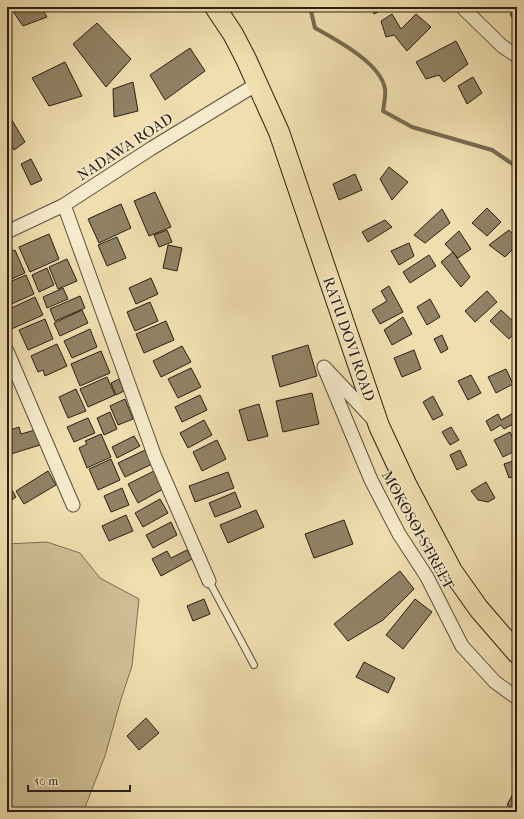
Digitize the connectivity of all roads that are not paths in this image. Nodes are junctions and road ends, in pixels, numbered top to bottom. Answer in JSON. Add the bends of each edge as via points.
{"nodes":[{"id":1,"x":215,"y":7,"type":"edge"},
{"id":2,"x":462,"y":7,"type":"edge"},
{"id":3,"x":517,"y":56,"type":"edge"},
{"id":4,"x":257,"y":84,"type":"junction"},
{"id":5,"x":64,"y":205,"type":"junction"},
{"id":6,"x":7,"y":232,"type":"edge"},
{"id":7,"x":7,"y":351,"type":"edge"},
{"id":8,"x":379,"y":426,"type":"junction"},
{"id":9,"x":73,"y":505,"type":"dead end"},
{"id":10,"x":209,"y":581,"type":"joint"},
{"id":11,"x":517,"y":653,"type":"edge"},
{"id":12,"x":254,"y":665,"type":"dead end"},
{"id":13,"x":517,"y":698,"type":"edge"}],
"edges":[{"from":1,"to":4,"type":"main road","name":"RATU DOVI ROAD","via":[[233,34]]},
{"from":2,"to":3,"type":"street","via":[[502,46]]},
{"from":4,"to":5,"type":"street","name":"NADAWA ROAD"},
{"from":4,"to":8,"type":"main road","name":"RATU DOVI ROAD","via":[[279,132]]},
{"from":5,"to":6,"type":"street","name":"NADAWA ROAD"},
{"from":5,"to":10,"type":"street","via":[[155,457]]},
{"from":7,"to":9,"type":"street"},
{"from":8,"to":11,"type":"main road","name":"RATU DOVI ROAD","via":[[452,571]]},
{"from":8,"to":13,"type":"street","name":"MOKOSOI STREET","via":[[324,367],[371,480],[399,534],[427,577],[462,646],[495,682]]},
{"from":10,"to":12,"type":"lane"}]}
